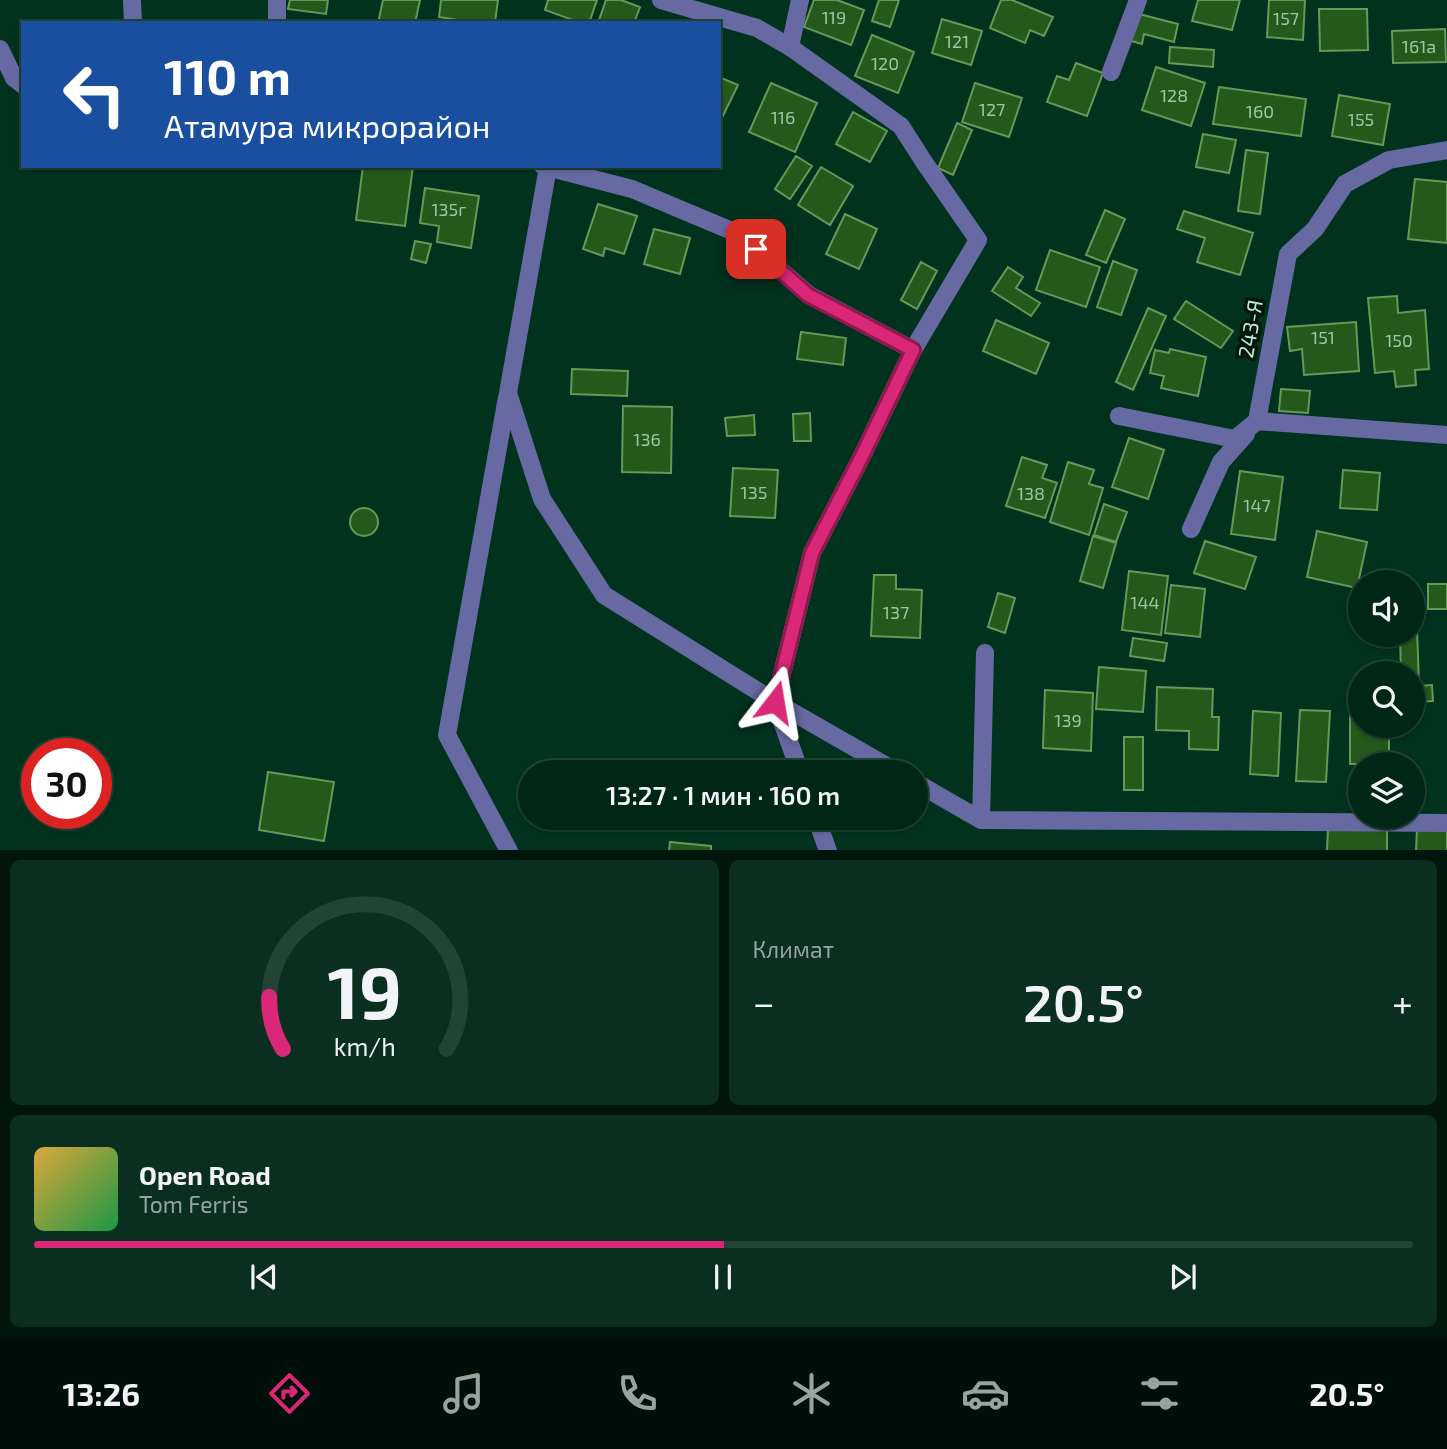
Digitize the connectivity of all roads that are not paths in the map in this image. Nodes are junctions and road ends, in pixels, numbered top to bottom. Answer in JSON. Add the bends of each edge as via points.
{"nodes":[{"id":1,"x":132,"y":0,"type":"edge"},
{"id":2,"x":277,"y":0,"type":"edge"},
{"id":3,"x":661,"y":0,"type":"edge"},
{"id":4,"x":800,"y":0,"type":"edge"},
{"id":5,"x":1138,"y":0,"type":"edge"},
{"id":6,"x":133,"y":21,"type":"edge"},
{"id":7,"x":277,"y":21,"type":"edge"},
{"id":8,"x":790,"y":47,"type":"junction"},
{"id":9,"x":0,"y":49,"type":"edge"},
{"id":10,"x":1111,"y":72,"type":"dead end"},
{"id":11,"x":21,"y":84,"type":"edge"},
{"id":12,"x":1447,"y":150,"type":"edge"},
{"id":13,"x":545,"y":168,"type":"edge"},
{"id":14,"x":549,"y":168,"type":"edge"},
{"id":15,"x":913,"y":350,"type":"junction"},
{"id":16,"x":508,"y":393,"type":"junction"},
{"id":17,"x":1119,"y":416,"type":"dead end"},
{"id":18,"x":1257,"y":421,"type":"junction"},
{"id":19,"x":1447,"y":435,"type":"edge"},
{"id":20,"x":1191,"y":529,"type":"dead end"},
{"id":21,"x":985,"y":653,"type":"dead end"},
{"id":22,"x":775,"y":702,"type":"junction"},
{"id":23,"x":796,"y":760,"type":"edge"},
{"id":24,"x":876,"y":760,"type":"edge"},
{"id":25,"x":928,"y":789,"type":"edge"},
{"id":26,"x":981,"y":820,"type":"junction"},
{"id":27,"x":1447,"y":823,"type":"edge"},
{"id":28,"x":821,"y":830,"type":"edge"},
{"id":29,"x":509,"y":850,"type":"edge"},
{"id":30,"x":828,"y":850,"type":"edge"}],
"edges":[{"from":1,"to":6,"type":"street"},
{"from":2,"to":7,"type":"street"},
{"from":3,"to":8,"type":"street","via":[[757,28]]},
{"from":4,"to":8,"type":"street"},
{"from":5,"to":10,"type":"street"},
{"from":8,"to":15,"type":"street","via":[[901,126],[978,240]]},
{"from":9,"to":11,"type":"street","via":[[13,79]]},
{"from":12,"to":18,"type":"street","name":"243-Я","via":[[1388,160],[1345,184],[1315,229],[1288,254]]},
{"from":13,"to":16,"type":"street"},
{"from":14,"to":15,"type":"street","via":[[632,189],[739,234],[808,295]]},
{"from":15,"to":22,"type":"street","via":[[812,553]]},
{"from":16,"to":22,"type":"street","via":[[542,499],[604,595]]},
{"from":16,"to":29,"type":"street","via":[[447,735]]},
{"from":17,"to":18,"type":"street","via":[[1235,439]]},
{"from":18,"to":19,"type":"street"},
{"from":18,"to":20,"type":"street","via":[[1221,462]]},
{"from":21,"to":26,"type":"street"},
{"from":22,"to":23,"type":"street"},
{"from":22,"to":24,"type":"street"},
{"from":25,"to":26,"type":"street"},
{"from":26,"to":27,"type":"street"},
{"from":28,"to":30,"type":"street"}]}
